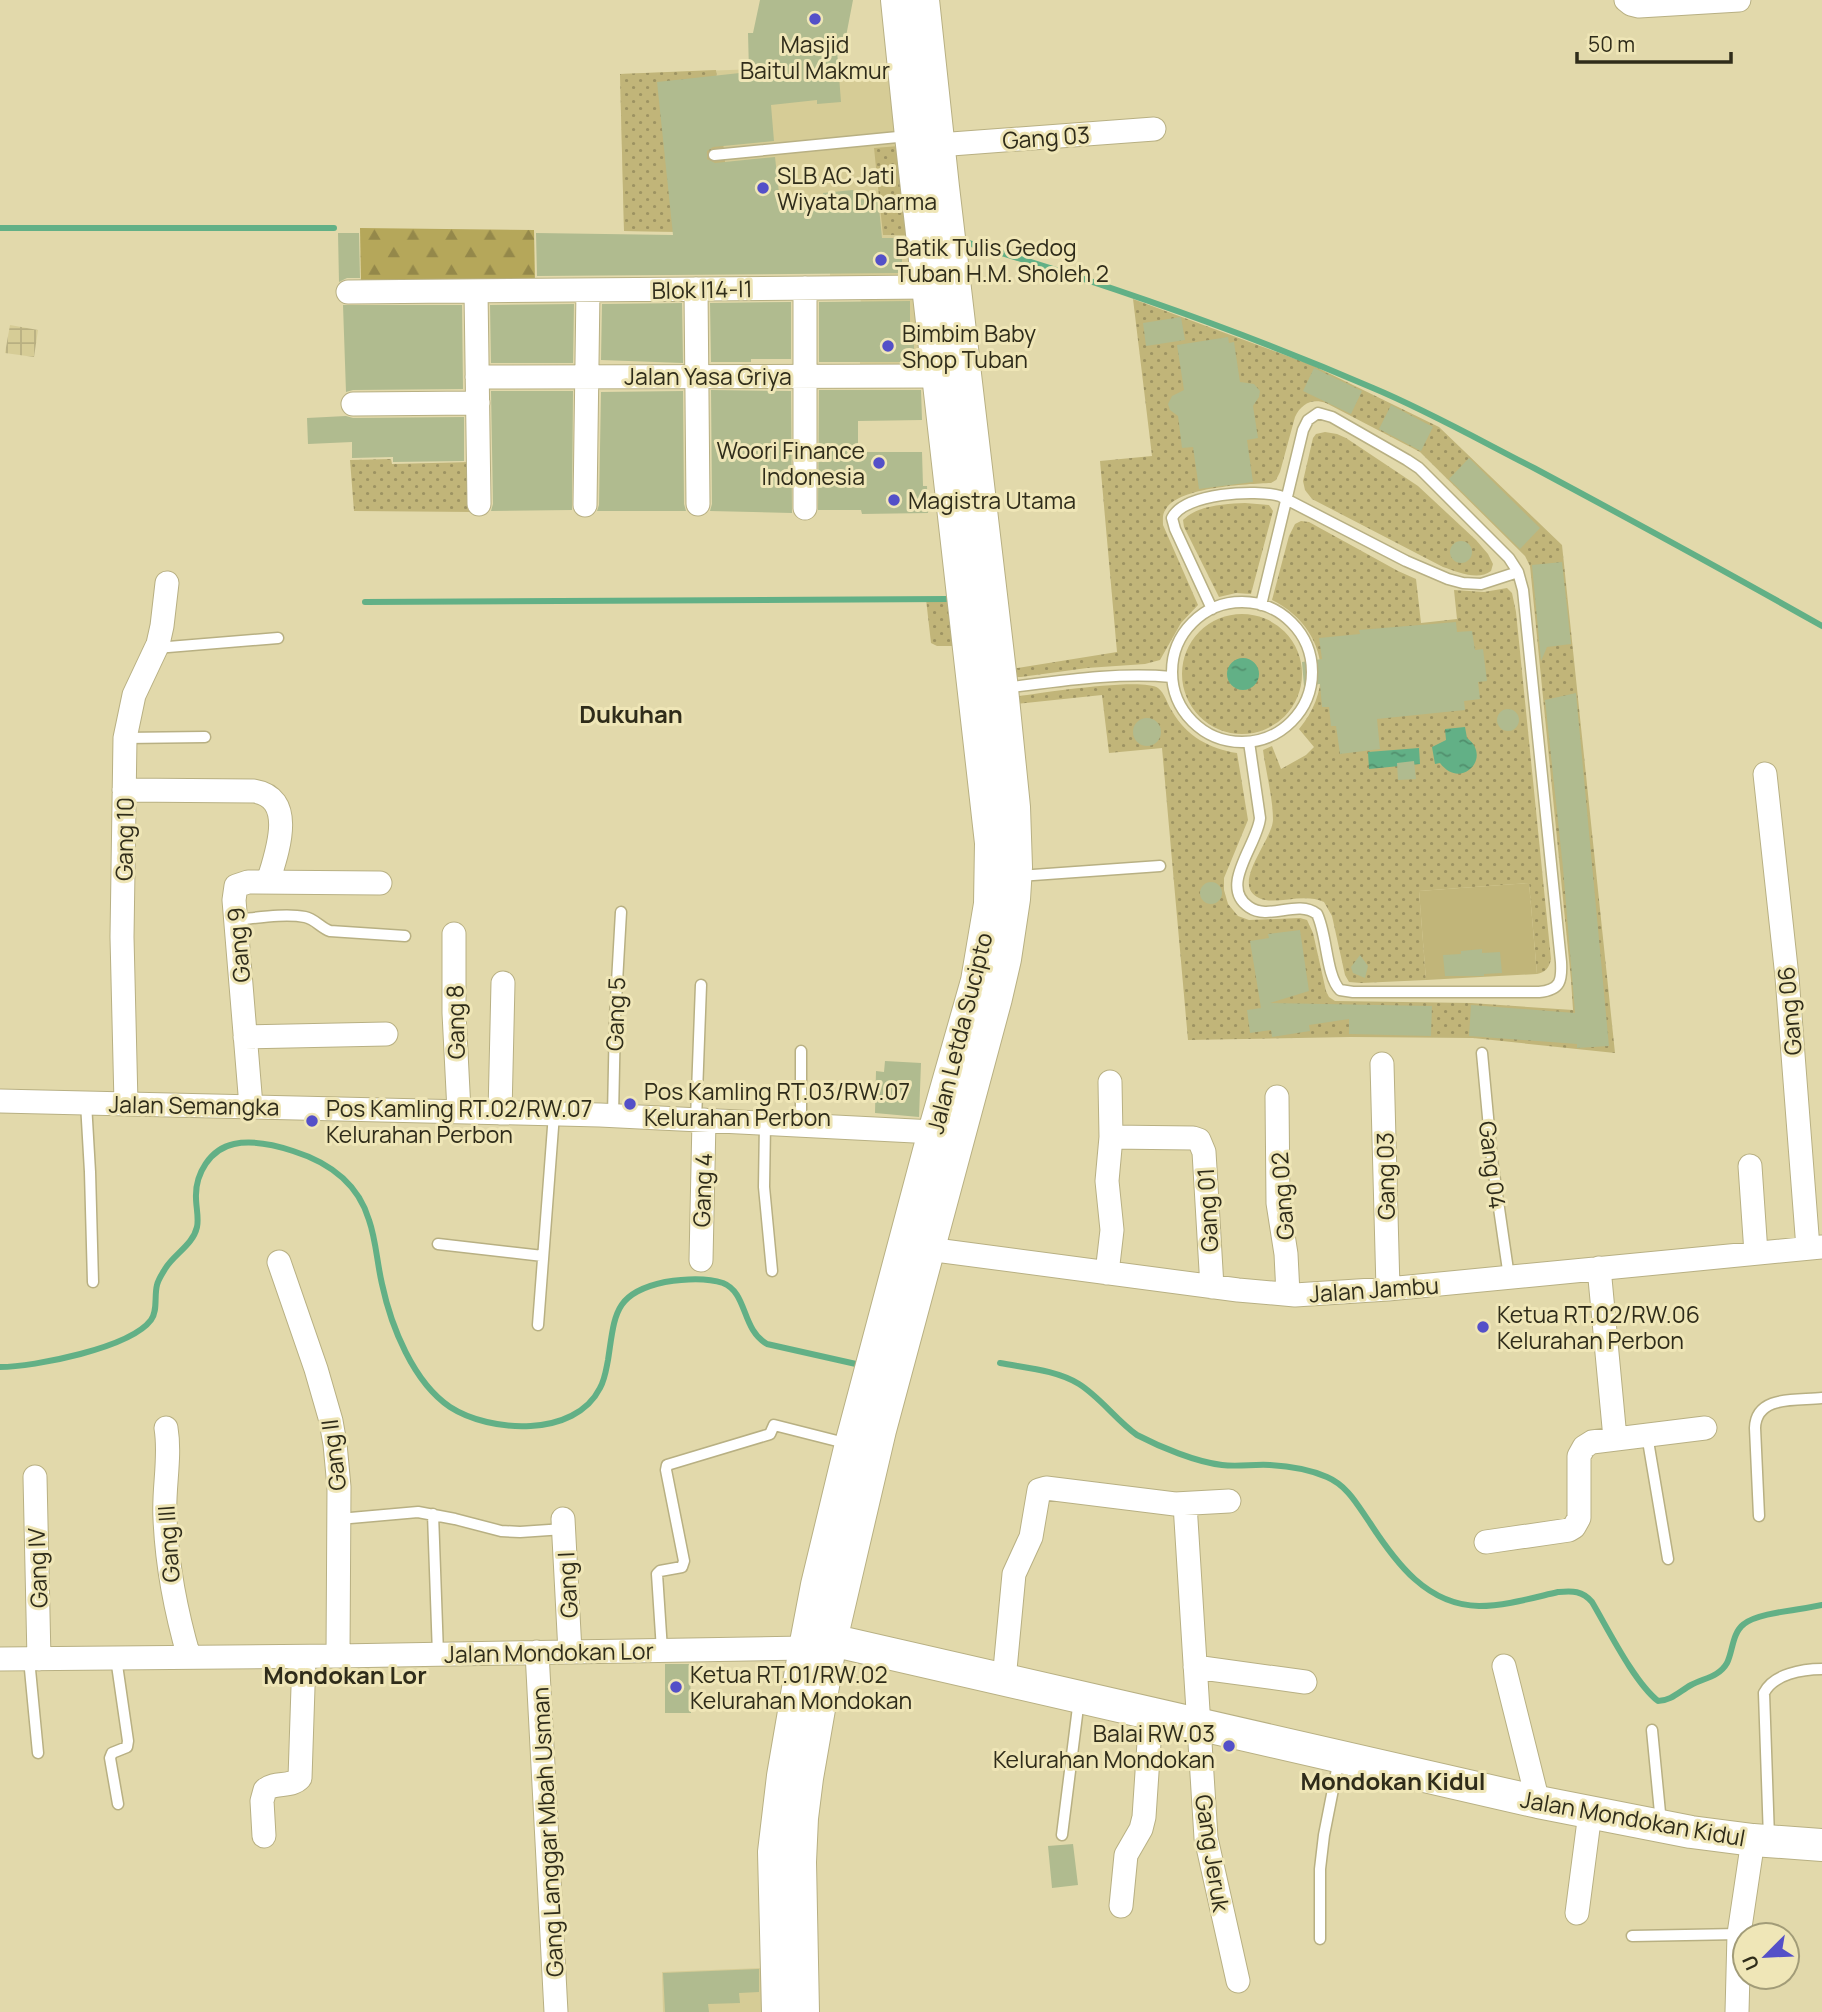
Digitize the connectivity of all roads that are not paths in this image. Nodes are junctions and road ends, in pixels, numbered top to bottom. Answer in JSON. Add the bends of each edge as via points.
{"nodes":[{"id":1,"x":897,"y":0,"type":"edge"},
{"id":2,"x":923,"y":0,"type":"edge"},
{"id":3,"x":1726,"y":0,"type":"edge"},
{"id":4,"x":1627,"y":1,"type":"edge"},
{"id":5,"x":1154,"y":129,"type":"dead end"},
{"id":6,"x":924,"y":140,"type":"junction"},
{"id":7,"x":714,"y":155,"type":"dead end"},
{"id":8,"x":935,"y":233,"type":"junction"},
{"id":9,"x":928,"y":287,"type":"junction"},
{"id":10,"x":805,"y":288,"type":"junction"},
{"id":11,"x":696,"y":289,"type":"junction"},
{"id":12,"x":588,"y":290,"type":"junction"},
{"id":13,"x":476,"y":291,"type":"junction"},
{"id":14,"x":348,"y":292,"type":"dead end"},
{"id":15,"x":586,"y":376,"type":"junction"},
{"id":16,"x":696,"y":376,"type":"junction"},
{"id":17,"x":805,"y":376,"type":"junction"},
{"id":18,"x":938,"y":376,"type":"junction"},
{"id":19,"x":477,"y":377,"type":"junction"},
{"id":20,"x":478,"y":403,"type":"junction"},
{"id":21,"x":353,"y":404,"type":"dead end"},
{"id":22,"x":1287,"y":499,"type":"junction"},
{"id":23,"x":479,"y":504,"type":"dead end"},
{"id":24,"x":698,"y":504,"type":"dead end"},
{"id":25,"x":585,"y":505,"type":"dead end"},
{"id":26,"x":805,"y":508,"type":"dead end"},
{"id":27,"x":1518,"y":572,"type":"junction"},
{"id":28,"x":167,"y":583,"type":"dead end"},
{"id":29,"x":1261,"y":605,"type":"junction"},
{"id":30,"x":1212,"y":609,"type":"junction"},
{"id":31,"x":278,"y":638,"type":"dead end"},
{"id":32,"x":156,"y":649,"type":"junction"},
{"id":33,"x":1172,"y":677,"type":"junction"},
{"id":34,"x":988,"y":691,"type":"junction"},
{"id":35,"x":205,"y":737,"type":"dead end"},
{"id":36,"x":125,"y":738,"type":"junction"},
{"id":37,"x":1249,"y":742,"type":"junction"},
{"id":38,"x":1765,"y":774,"type":"dead end"},
{"id":39,"x":124,"y":790,"type":"junction"},
{"id":40,"x":1160,"y":866,"type":"dead end"},
{"id":41,"x":1016,"y":877,"type":"junction"},
{"id":42,"x":268,"y":882,"type":"junction"},
{"id":43,"x":380,"y":883,"type":"dead end"},
{"id":44,"x":621,"y":912,"type":"dead end"},
{"id":45,"x":235,"y":919,"type":"junction"},
{"id":46,"x":454,"y":934,"type":"dead end"},
{"id":47,"x":405,"y":936,"type":"dead end"},
{"id":48,"x":503,"y":983,"type":"dead end"},
{"id":49,"x":701,"y":985,"type":"dead end"},
{"id":50,"x":386,"y":1034,"type":"dead end"},
{"id":51,"x":245,"y":1037,"type":"junction"},
{"id":52,"x":801,"y":1051,"type":"dead end"},
{"id":53,"x":1482,"y":1053,"type":"dead end"},
{"id":54,"x":1382,"y":1064,"type":"dead end"},
{"id":55,"x":1110,"y":1082,"type":"dead end"},
{"id":56,"x":1277,"y":1097,"type":"dead end"},
{"id":57,"x":0,"y":1101,"type":"edge"},
{"id":58,"x":86,"y":1103,"type":"junction"},
{"id":59,"x":126,"y":1103,"type":"junction"},
{"id":60,"x":251,"y":1106,"type":"junction"},
{"id":61,"x":459,"y":1111,"type":"junction"},
{"id":62,"x":500,"y":1112,"type":"junction"},
{"id":63,"x":554,"y":1114,"type":"junction"},
{"id":64,"x":612,"y":1116,"type":"junction"},
{"id":65,"x":700,"y":1120,"type":"junction"},
{"id":66,"x":945,"y":1122,"type":"junction"},
{"id":67,"x":765,"y":1123,"type":"junction"},
{"id":68,"x":801,"y":1125,"type":"junction"},
{"id":69,"x":1811,"y":1132,"type":"edge"},
{"id":70,"x":1111,"y":1137,"type":"junction"},
{"id":71,"x":1750,"y":1166,"type":"dead end"},
{"id":72,"x":438,"y":1244,"type":"dead end"},
{"id":73,"x":1815,"y":1247,"type":"edge"},
{"id":74,"x":928,"y":1249,"type":"junction"},
{"id":75,"x":1756,"y":1253,"type":"junction"},
{"id":76,"x":543,"y":1256,"type":"junction"},
{"id":77,"x":701,"y":1259,"type":"dead end"},
{"id":78,"x":279,"y":1262,"type":"dead end"},
{"id":79,"x":1599,"y":1268,"type":"junction"},
{"id":80,"x":772,"y":1271,"type":"dead end"},
{"id":81,"x":1107,"y":1273,"type":"junction"},
{"id":82,"x":1509,"y":1277,"type":"junction"},
{"id":83,"x":93,"y":1282,"type":"dead end"},
{"id":84,"x":1212,"y":1287,"type":"junction"},
{"id":85,"x":1388,"y":1289,"type":"junction"},
{"id":86,"x":1288,"y":1294,"type":"junction"},
{"id":87,"x":538,"y":1325,"type":"dead end"},
{"id":88,"x":1822,"y":1398,"type":"edge"},
{"id":89,"x":166,"y":1428,"type":"dead end"},
{"id":90,"x":1705,"y":1428,"type":"dead end"},
{"id":91,"x":862,"y":1432,"type":"junction"},
{"id":92,"x":1647,"y":1434,"type":"junction"},
{"id":93,"x":1615,"y":1438,"type":"junction"},
{"id":94,"x":35,"y":1477,"type":"dead end"},
{"id":95,"x":1229,"y":1502,"type":"dead end"},
{"id":96,"x":1185,"y":1504,"type":"junction"},
{"id":97,"x":433,"y":1514,"type":"junction"},
{"id":98,"x":1759,"y":1516,"type":"dead end"},
{"id":99,"x":339,"y":1519,"type":"junction"},
{"id":100,"x":563,"y":1524,"type":"joint"},
{"id":101,"x":1486,"y":1542,"type":"dead end"},
{"id":102,"x":1668,"y":1559,"type":"dead end"},
{"id":103,"x":818,"y":1644,"type":"junction"},
{"id":104,"x":662,"y":1650,"type":"junction"},
{"id":105,"x":570,"y":1652,"type":"junction"},
{"id":106,"x":537,"y":1653,"type":"junction"},
{"id":107,"x":438,"y":1654,"type":"junction"},
{"id":108,"x":338,"y":1656,"type":"junction"},
{"id":109,"x":189,"y":1657,"type":"junction"},
{"id":110,"x":304,"y":1657,"type":"junction"},
{"id":111,"x":116,"y":1658,"type":"junction"},
{"id":112,"x":0,"y":1659,"type":"edge"},
{"id":113,"x":34,"y":1659,"type":"junction"},
{"id":114,"x":1504,"y":1666,"type":"dead end"},
{"id":115,"x":1195,"y":1667,"type":"junction"},
{"id":116,"x":1822,"y":1669,"type":"edge"},
{"id":117,"x":1004,"y":1679,"type":"junction"},
{"id":118,"x":1305,"y":1682,"type":"dead end"},
{"id":119,"x":1079,"y":1697,"type":"junction"},
{"id":120,"x":1151,"y":1713,"type":"junction"},
{"id":121,"x":1199,"y":1724,"type":"junction"},
{"id":122,"x":1652,"y":1730,"type":"dead end"},
{"id":123,"x":38,"y":1753,"type":"dead end"},
{"id":124,"x":1339,"y":1756,"type":"junction"},
{"id":125,"x":1538,"y":1802,"type":"junction"},
{"id":126,"x":118,"y":1804,"type":"dead end"},
{"id":127,"x":791,"y":1809,"type":"junction"},
{"id":128,"x":1590,"y":1813,"type":"junction"},
{"id":129,"x":1661,"y":1826,"type":"junction"},
{"id":130,"x":1062,"y":1835,"type":"dead end"},
{"id":131,"x":264,"y":1836,"type":"dead end"},
{"id":132,"x":1761,"y":1841,"type":"junction"},
{"id":133,"x":1822,"y":1845,"type":"edge"},
{"id":134,"x":1121,"y":1906,"type":"dead end"},
{"id":135,"x":1577,"y":1913,"type":"dead end"},
{"id":136,"x":1743,"y":1921,"type":"edge"},
{"id":137,"x":1731,"y":1934,"type":"edge"},
{"id":138,"x":1632,"y":1936,"type":"dead end"},
{"id":139,"x":1320,"y":1938,"type":"dead end"},
{"id":140,"x":1238,"y":1980,"type":"dead end"},
{"id":141,"x":1738,"y":1991,"type":"edge"},
{"id":142,"x":556,"y":2012,"type":"edge"},
{"id":143,"x":778,"y":2012,"type":"edge"},
{"id":144,"x":803,"y":2012,"type":"edge"},
{"id":145,"x":1737,"y":2012,"type":"edge"}],
"edges":[{"from":1,"to":6,"type":"main road","name":"Jalan Letda Sucipto"},
{"from":2,"to":6,"type":"main road","name":"Jalan Letda Sucipto"},
{"from":3,"to":4,"type":"street","via":[[1639,6]]},
{"from":5,"to":6,"type":"street","name":"Gang 03"},
{"from":6,"to":7,"type":"lane"},
{"from":6,"to":8,"type":"main road","name":"Jalan Letda Sucipto"},
{"from":8,"to":9,"type":"main road","name":"Jalan Letda Sucipto"},
{"from":8,"to":34,"type":"main road","name":"Jalan Letda Sucipto"},
{"from":9,"to":10,"type":"street","name":"Blok I14-I1"},
{"from":9,"to":18,"type":"main road","name":"Jalan Letda Sucipto"},
{"from":10,"to":11,"type":"street","name":"Blok I14-I1"},
{"from":10,"to":17,"type":"street"},
{"from":11,"to":12,"type":"street","name":"Blok I14-I1"},
{"from":11,"to":16,"type":"street"},
{"from":12,"to":13,"type":"street","name":"Blok I14-I1"},
{"from":12,"to":15,"type":"street"},
{"from":13,"to":14,"type":"street","name":"Blok I14-I1"},
{"from":13,"to":19,"type":"street"},
{"from":15,"to":16,"type":"street","name":"Jalan Yasa Griya"},
{"from":15,"to":19,"type":"street","name":"Jalan Yasa Griya"},
{"from":15,"to":25,"type":"street"},
{"from":16,"to":17,"type":"street","name":"Jalan Yasa Griya"},
{"from":16,"to":24,"type":"street"},
{"from":17,"to":18,"type":"street","name":"Jalan Yasa Griya"},
{"from":17,"to":26,"type":"street"},
{"from":18,"to":34,"type":"main road","name":"Jalan Letda Sucipto"},
{"from":19,"to":20,"type":"street"},
{"from":20,"to":21,"type":"street"},
{"from":20,"to":23,"type":"street"},
{"from":22,"to":27,"type":"lane","via":[[1448,579],[1481,584]]},
{"from":22,"to":27,"type":"lane","via":[[1306,424],[1314,415],[1327,414],[1419,468]]},
{"from":22,"to":29,"type":"lane"},
{"from":22,"to":30,"type":"lane","via":[[1264,493],[1230,494],[1201,499],[1175,512],[1175,529]]},
{"from":27,"to":37,"type":"lane","via":[[1561,961],[1554,989],[1339,990],[1317,914],[1303,909],[1257,911],[1243,902],[1239,893],[1239,871],[1260,811]]},
{"from":28,"to":32,"type":"street","name":"Gang 10"},
{"from":29,"to":30,"type":"lane","via":[[1239,602]]},
{"from":29,"to":37,"type":"lane","via":[[1297,630],[1308,650],[1311,684],[1303,706],[1288,724],[1269,737]]},
{"from":30,"to":33,"type":"lane","via":[[1183,634]]},
{"from":31,"to":32,"type":"lane"},
{"from":32,"to":36,"type":"street","name":"Gang 10","via":[[134,695]]},
{"from":33,"to":34,"type":"lane","via":[[1103,676]]},
{"from":33,"to":37,"type":"lane","via":[[1178,700],[1200,728],[1221,739]]},
{"from":34,"to":41,"type":"main road","name":"Jalan Letda Sucipto","via":[[1014,807]]},
{"from":34,"to":66,"type":"main road","name":"Jalan Letda Sucipto","via":[[990,904]]},
{"from":35,"to":36,"type":"lane"},
{"from":36,"to":39,"type":"street","name":"Gang 10"},
{"from":38,"to":69,"type":"street","name":"Gang 06","via":[[1787,977]]},
{"from":39,"to":42,"type":"street","via":[[263,792],[277,809],[281,830]]},
{"from":39,"to":59,"type":"street","name":"Gang 10"},
{"from":40,"to":41,"type":"lane"},
{"from":41,"to":66,"type":"main road","name":"Jalan Letda Sucipto","via":[[1005,959]]},
{"from":42,"to":43,"type":"street","name":"Gang 9"},
{"from":42,"to":45,"type":"street","name":"Gang 9","via":[[236,886]]},
{"from":44,"to":64,"type":"lane","name":"Gang 5"},
{"from":45,"to":47,"type":"lane","via":[[303,917],[330,931]]},
{"from":45,"to":51,"type":"street","name":"Gang 9"},
{"from":46,"to":61,"type":"street","name":"Gang 8"},
{"from":48,"to":62,"type":"street"},
{"from":49,"to":65,"type":"lane"},
{"from":50,"to":51,"type":"street"},
{"from":51,"to":60,"type":"street","name":"Gang 9"},
{"from":52,"to":68,"type":"lane"},
{"from":53,"to":82,"type":"lane","name":"Gang 04"},
{"from":54,"to":85,"type":"street","name":"Gang 03"},
{"from":55,"to":70,"type":"street"},
{"from":56,"to":86,"type":"street","name":"Gang 02","via":[[1278,1203]]},
{"from":57,"to":58,"type":"street","name":"Jalan Semangka"},
{"from":58,"to":59,"type":"street","name":"Jalan Semangka"},
{"from":58,"to":83,"type":"lane"},
{"from":59,"to":60,"type":"street","name":"Jalan Semangka"},
{"from":60,"to":61,"type":"street","name":"Jalan Semangka"},
{"from":61,"to":62,"type":"street","name":"Jalan Semangka"},
{"from":62,"to":63,"type":"street","name":"Jalan Semangka"},
{"from":63,"to":64,"type":"street","name":"Jalan Semangka"},
{"from":63,"to":76,"type":"lane"},
{"from":64,"to":65,"type":"street","name":"Jalan Semangka"},
{"from":65,"to":67,"type":"street","name":"Jalan Semangka"},
{"from":65,"to":77,"type":"street","name":"Gang 4"},
{"from":66,"to":68,"type":"street","name":"Jalan Semangka"},
{"from":66,"to":74,"type":"main road","name":"Jalan Letda Sucipto"},
{"from":66,"to":91,"type":"main road","name":"Jalan Letda Sucipto"},
{"from":67,"to":68,"type":"street","name":"Jalan Semangka"},
{"from":67,"to":80,"type":"lane","via":[[764,1187]]},
{"from":69,"to":73,"type":"street","name":"Gang 06"},
{"from":70,"to":81,"type":"street","via":[[1107,1181],[1112,1230]]},
{"from":70,"to":84,"type":"street","name":"Gang 01","via":[[1199,1140],[1204,1152]]},
{"from":71,"to":75,"type":"street"},
{"from":72,"to":76,"type":"lane"},
{"from":73,"to":75,"type":"street","name":"Jalan Jambu"},
{"from":74,"to":81,"type":"street","name":"Jalan Jambu"},
{"from":74,"to":91,"type":"main road","name":"Jalan Letda Sucipto"},
{"from":75,"to":79,"type":"street","name":"Jalan Jambu"},
{"from":76,"to":87,"type":"lane"},
{"from":78,"to":99,"type":"street","name":"Gang II","via":[[331,1421],[338,1462]]},
{"from":79,"to":82,"type":"street","name":"Jalan Jambu"},
{"from":79,"to":93,"type":"street"},
{"from":81,"to":84,"type":"street","name":"Jalan Jambu"},
{"from":82,"to":85,"type":"street","name":"Jalan Jambu"},
{"from":84,"to":86,"type":"street","name":"Jalan Jambu"},
{"from":85,"to":86,"type":"street","name":"Jalan Jambu"},
{"from":88,"to":98,"type":"lane","via":[[1775,1402],[1757,1417]]},
{"from":89,"to":109,"type":"street","name":"Gang III","via":[[168,1561]]},
{"from":90,"to":92,"type":"street"},
{"from":91,"to":103,"type":"main road","name":"Jalan Letda Sucipto"},
{"from":91,"to":104,"type":"lane","via":[[774,1425],[770,1434],[667,1465],[684,1564],[657,1574]]},
{"from":92,"to":93,"type":"street"},
{"from":92,"to":102,"type":"lane"},
{"from":93,"to":101,"type":"street","via":[[1592,1443],[1581,1452],[1579,1518],[1574,1527]]},
{"from":94,"to":113,"type":"street","name":"Gang IV"},
{"from":95,"to":96,"type":"street"},
{"from":96,"to":115,"type":"street","name":"Gang Jeruk"},
{"from":96,"to":117,"type":"street","via":[[1039,1490],[1035,1524],[1014,1574]]},
{"from":97,"to":99,"type":"lane","via":[[404,1512]]},
{"from":97,"to":100,"type":"lane","via":[[510,1532]]},
{"from":97,"to":107,"type":"lane"},
{"from":99,"to":108,"type":"street","name":"Gang II"},
{"from":100,"to":105,"type":"street","name":"Gang I"},
{"from":103,"to":104,"type":"street","name":"Jalan Mondokan Lor"},
{"from":103,"to":117,"type":"main road","name":"Jalan Mondokan Kidul"},
{"from":103,"to":127,"type":"main road","name":"Jalan Letda Sucipto","via":[[808,1766]]},
{"from":104,"to":105,"type":"street","name":"Jalan Mondokan Lor"},
{"from":105,"to":106,"type":"street","name":"Jalan Mondokan Lor"},
{"from":106,"to":107,"type":"street","name":"Jalan Mondokan Lor"},
{"from":106,"to":142,"type":"street","name":"Gang Langgar Mbah Usman"},
{"from":107,"to":108,"type":"street","name":"Jalan Mondokan Lor"},
{"from":108,"to":110,"type":"street","name":"Jalan Mondokan Lor"},
{"from":109,"to":110,"type":"street","name":"Jalan Mondokan Lor"},
{"from":109,"to":111,"type":"street","name":"Jalan Mondokan Lor"},
{"from":110,"to":131,"type":"street","via":[[300,1778],[265,1790]]},
{"from":111,"to":113,"type":"street","name":"Jalan Mondokan Lor"},
{"from":111,"to":126,"type":"lane","via":[[128,1741],[127,1747],[110,1758]]},
{"from":112,"to":113,"type":"street","name":"Jalan Mondokan Lor"},
{"from":113,"to":123,"type":"lane"},
{"from":114,"to":125,"type":"street"},
{"from":115,"to":118,"type":"street"},
{"from":115,"to":121,"type":"street","name":"Gang Jeruk"},
{"from":116,"to":132,"type":"lane","via":[[1793,1673],[1770,1684],[1764,1693]]},
{"from":117,"to":119,"type":"main road","name":"Jalan Mondokan Kidul"},
{"from":119,"to":120,"type":"main road","name":"Jalan Mondokan Kidul"},
{"from":119,"to":130,"type":"lane"},
{"from":120,"to":121,"type":"main road","name":"Jalan Mondokan Kidul"},
{"from":120,"to":134,"type":"street","via":[[1144,1817],[1126,1855]]},
{"from":121,"to":124,"type":"main road","name":"Jalan Mondokan Kidul"},
{"from":121,"to":140,"type":"street","name":"Gang Jeruk","via":[[1206,1838]]},
{"from":122,"to":129,"type":"lane"},
{"from":124,"to":125,"type":"main road","name":"Jalan Mondokan Kidul"},
{"from":124,"to":139,"type":"lane","via":[[1320,1869]]},
{"from":125,"to":128,"type":"main road","name":"Jalan Mondokan Kidul"},
{"from":127,"to":143,"type":"main road","name":"Jalan Letda Sucipto","via":[[774,1870]]},
{"from":127,"to":144,"type":"main road","name":"Jalan Letda Sucipto","via":[[800,1863]]},
{"from":128,"to":129,"type":"main road","name":"Jalan Mondokan Kidul"},
{"from":128,"to":135,"type":"street"},
{"from":129,"to":132,"type":"main road","name":"Jalan Mondokan Kidul"},
{"from":132,"to":133,"type":"main road","name":"Jalan Mondokan Kidul"},
{"from":132,"to":136,"type":"street"},
{"from":137,"to":138,"type":"lane"},
{"from":141,"to":145,"type":"street"}]}
